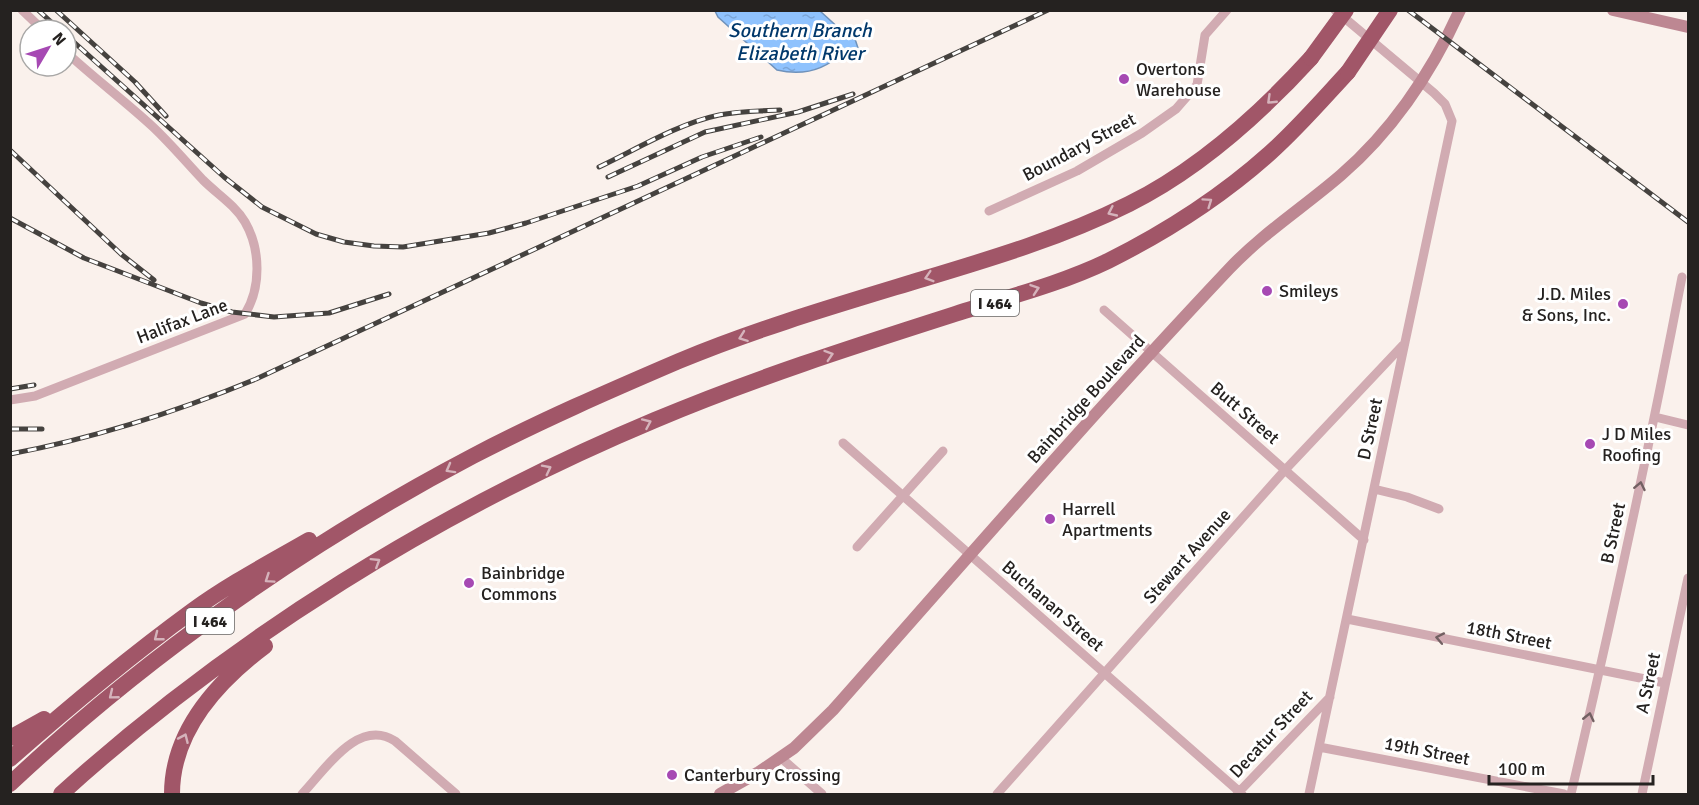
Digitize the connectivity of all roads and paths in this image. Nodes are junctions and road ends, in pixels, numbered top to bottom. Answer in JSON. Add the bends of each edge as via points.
{"nodes":[{"id":1,"x":1227,"y":10,"type":"edge"},
{"id":2,"x":1335,"y":10,"type":"edge"},
{"id":3,"x":1346,"y":10,"type":"edge"},
{"id":4,"x":1390,"y":10,"type":"edge"},
{"id":5,"x":1460,"y":10,"type":"edge"},
{"id":6,"x":1613,"y":10,"type":"edge"},
{"id":7,"x":1689,"y":27,"type":"edge"},
{"id":8,"x":78,"y":63,"type":"edge"},
{"id":9,"x":1420,"y":83,"type":"junction"},
{"id":10,"x":988,"y":211,"type":"dead end"},
{"id":11,"x":1682,"y":277,"type":"dead end"},
{"id":12,"x":1104,"y":310,"type":"dead end"},
{"id":13,"x":1405,"y":343,"type":"junction"},
{"id":14,"x":1151,"y":352,"type":"junction"},
{"id":15,"x":10,"y":400,"type":"edge"},
{"id":16,"x":1655,"y":417,"type":"junction"},
{"id":17,"x":1689,"y":424,"type":"edge"},
{"id":18,"x":843,"y":443,"type":"dead end"},
{"id":19,"x":943,"y":451,"type":"dead end"},
{"id":20,"x":1285,"y":471,"type":"junction"},
{"id":21,"x":426,"y":482,"type":"junction"},
{"id":22,"x":1374,"y":489,"type":"junction"},
{"id":23,"x":903,"y":495,"type":"junction"},
{"id":24,"x":1439,"y":509,"type":"dead end"},
{"id":25,"x":1364,"y":540,"type":"junction"},
{"id":26,"x":857,"y":547,"type":"dead end"},
{"id":27,"x":971,"y":555,"type":"junction"},
{"id":28,"x":1689,"y":578,"type":"edge"},
{"id":29,"x":327,"y":593,"type":"junction"},
{"id":30,"x":1347,"y":620,"type":"junction"},
{"id":31,"x":126,"y":662,"type":"junction"},
{"id":32,"x":1600,"y":671,"type":"junction"},
{"id":33,"x":1104,"y":673,"type":"junction"},
{"id":34,"x":1665,"y":683,"type":"junction"},
{"id":35,"x":1330,"y":697,"type":"junction"},
{"id":36,"x":10,"y":738,"type":"edge"},
{"id":37,"x":1319,"y":747,"type":"junction"},
{"id":38,"x":780,"y":757,"type":"junction"},
{"id":39,"x":10,"y":759,"type":"edge"},
{"id":40,"x":10,"y":784,"type":"edge"},
{"id":41,"x":1239,"y":794,"type":"edge"},
{"id":42,"x":61,"y":795,"type":"edge"},
{"id":43,"x":172,"y":795,"type":"edge"},
{"id":44,"x":302,"y":795,"type":"edge"},
{"id":45,"x":456,"y":795,"type":"edge"},
{"id":46,"x":720,"y":795,"type":"edge"},
{"id":47,"x":822,"y":795,"type":"edge"},
{"id":48,"x":997,"y":795,"type":"edge"},
{"id":49,"x":1309,"y":795,"type":"edge"},
{"id":50,"x":1564,"y":795,"type":"edge"},
{"id":51,"x":1571,"y":795,"type":"edge"},
{"id":52,"x":1642,"y":795,"type":"edge"}],
"edges":[{"from":1,"to":10,"type":"street","name":"Boundary Street","via":[[1205,35],[1197,84],[1176,109],[1077,171]]},
{"from":2,"to":9,"type":"street"},
{"from":3,"to":21,"type":"highway","number":"I 464","one_way":true,"bridge":true,"via":[[1311,58],[1261,110],[1199,160],[1132,202],[1055,237],[798,317],[682,360],[514,435]]},
{"from":29,"to":4,"type":"highway","number":"I 464","one_way":true,"bridge":true,"via":[[462,513],[656,419],[782,371],[995,303],[1106,261],[1209,201],[1271,153],[1348,72]]},
{"from":5,"to":9,"type":"street","name":"Bainbridge Boulevard"},
{"from":6,"to":7,"type":"street"},
{"from":8,"to":15,"type":"street","name":"Halifax Lane","via":[[151,125],[237,211],[253,240],[257,276],[244,314],[35,396]]},
{"from":9,"to":13,"type":"street","name":"D Street","via":[[1445,104],[1452,121]]},
{"from":9,"to":14,"type":"street","name":"Bainbridge Boulevard","via":[[1364,153],[1255,244]]},
{"from":11,"to":16,"type":"street","name":"B Street"},
{"from":12,"to":14,"type":"street","name":"Butt Street"},
{"from":13,"to":20,"type":"street","name":"Stewart Avenue"},
{"from":13,"to":22,"type":"street","name":"D Street"},
{"from":14,"to":20,"type":"street","name":"Butt Street"},
{"from":14,"to":27,"type":"street","name":"Bainbridge Boulevard"},
{"from":16,"to":17,"type":"street"},
{"from":32,"to":16,"type":"street","name":"B Street","one_way":true},
{"from":18,"to":23,"type":"street","name":"Buchanan Street"},
{"from":19,"to":23,"type":"street"},
{"from":20,"to":25,"type":"street","name":"Butt Street"},
{"from":20,"to":33,"type":"street","name":"Stewart Avenue"},
{"from":21,"to":31,"type":"highway","one_way":true,"via":[[348,518],[238,580]]},
{"from":21,"to":40,"type":"highway","number":"I 464","one_way":true,"via":[[307,553],[189,636],[81,721]]},
{"from":22,"to":24,"type":"street"},
{"from":22,"to":25,"type":"street","name":"D Street"},
{"from":23,"to":26,"type":"street"},
{"from":23,"to":27,"type":"street","name":"Buchanan Street"},
{"from":25,"to":30,"type":"street","name":"D Street"},
{"from":27,"to":33,"type":"street","name":"Buchanan Street"},
{"from":27,"to":38,"type":"street","name":"Bainbridge Boulevard","via":[[832,710]]},
{"from":28,"to":34,"type":"street","name":"A Street"},
{"from":29,"to":42,"type":"highway","number":"I 464","via":[[192,684]]},
{"from":43,"to":29,"type":"highway","one_way":true,"via":[[178,750],[198,713],[250,657]]},
{"from":32,"to":30,"type":"street","name":"18th Street","one_way":true},
{"from":30,"to":35,"type":"street","name":"D Street"},
{"from":31,"to":36,"type":"highway","via":[[39,723]]},
{"from":31,"to":39,"type":"highway"},
{"from":32,"to":34,"type":"street","name":"18th Street"},
{"from":51,"to":32,"type":"street","name":"B Street","one_way":true},
{"from":33,"to":41,"type":"street","name":"Buchanan Street"},
{"from":33,"to":48,"type":"street","name":"Stewart Avenue"},
{"from":34,"to":52,"type":"street","name":"A Street"},
{"from":35,"to":37,"type":"street","name":"D Street"},
{"from":35,"to":41,"type":"street","name":"Decatur Street"},
{"from":37,"to":49,"type":"street","name":"D Street"},
{"from":37,"to":50,"type":"street","name":"19th Street"},
{"from":38,"to":46,"type":"street","name":"Bainbridge Boulevard"},
{"from":38,"to":47,"type":"street"},
{"from":44,"to":45,"type":"street","via":[[355,740],[376,734],[395,741]]}]}
